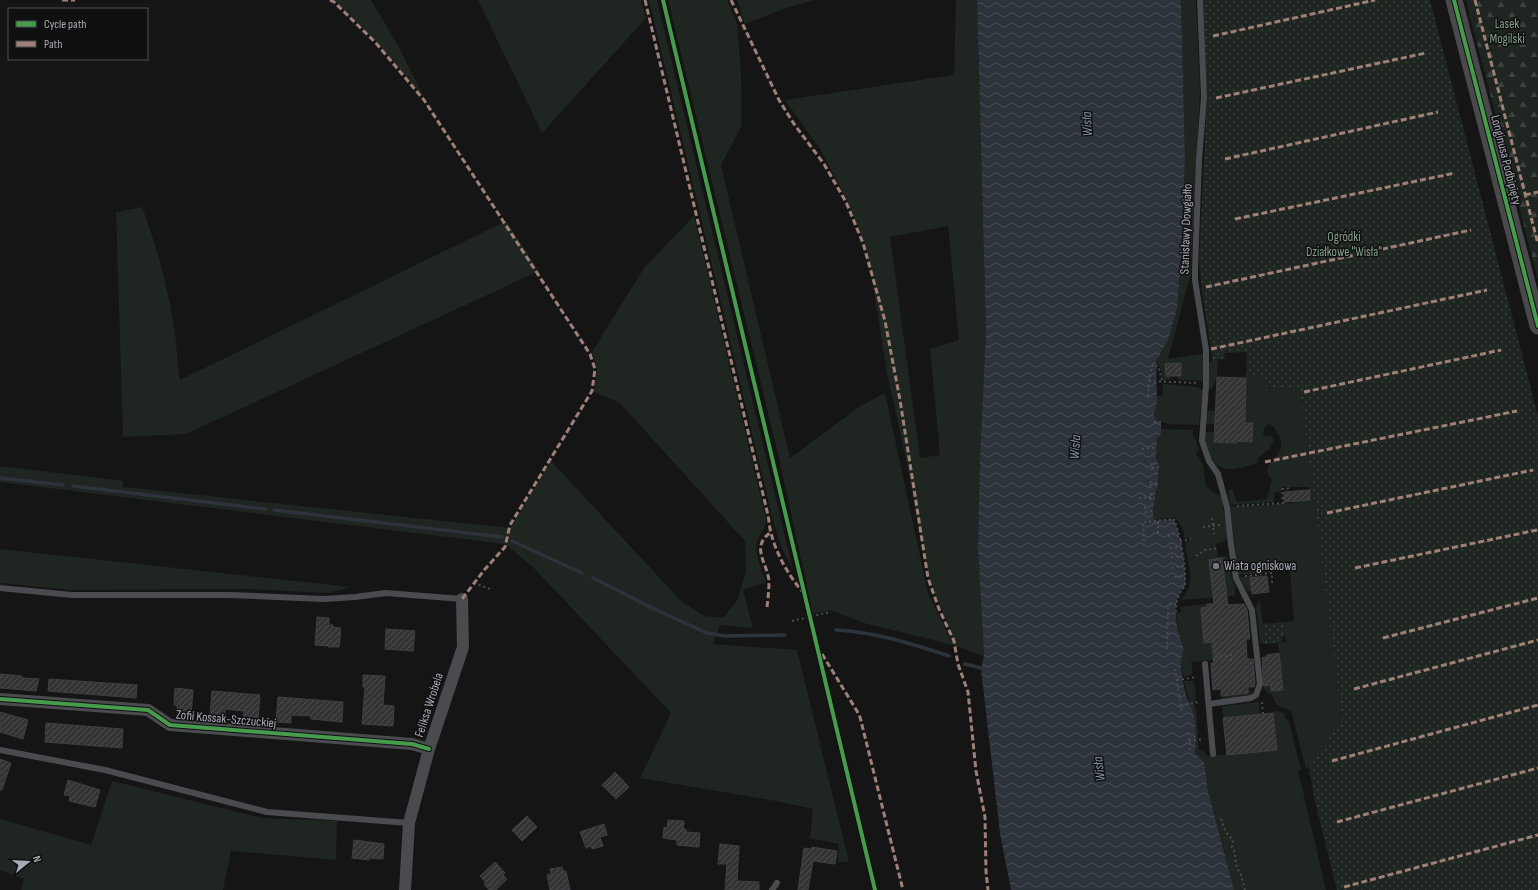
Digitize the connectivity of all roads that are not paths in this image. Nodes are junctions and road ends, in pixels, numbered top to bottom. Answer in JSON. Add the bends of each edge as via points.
{"nodes":[{"id":1,"x":1200,"y":0,"type":"edge"},
{"id":2,"x":1454,"y":0,"type":"edge"},
{"id":3,"x":1538,"y":326,"type":"edge"},
{"id":4,"x":0,"y":588,"type":"edge"},
{"id":5,"x":462,"y":598,"type":"joint"},
{"id":6,"x":1205,"y":664,"type":"dead end"},
{"id":7,"x":0,"y":699,"type":"edge"},
{"id":8,"x":1209,"y":704,"type":"junction"},
{"id":9,"x":429,"y":749,"type":"junction"},
{"id":10,"x":0,"y":750,"type":"edge"},
{"id":11,"x":1213,"y":754,"type":"dead end"},
{"id":12,"x":409,"y":823,"type":"junction"},
{"id":13,"x":777,"y":882,"type":"dead end"},
{"id":14,"x":406,"y":890,"type":"edge"},
{"id":15,"x":772,"y":890,"type":"edge"}],
"edges":[{"from":1,"to":8,"type":"lane","name":"Stanisławy Dowgiałło","via":[[1204,97],[1195,280],[1206,350],[1202,441],[1209,461],[1218,474],[1227,506],[1235,576],[1252,610],[1260,684],[1256,695],[1251,698]]},
{"from":2,"to":3,"type":"street","name":"Longinusa Podbipięty"},
{"from":4,"to":5,"type":"lane","via":[[72,595],[230,595],[324,599],[386,593]]},
{"from":5,"to":9,"type":"street","name":"Feliksa Wrobela","via":[[462,647]]},
{"from":6,"to":8,"type":"lane"},
{"from":7,"to":9,"type":"street","name":"Zofii Kossak-Szczuckiej","via":[[148,710],[170,724],[412,744]]},
{"from":8,"to":11,"type":"lane"},
{"from":9,"to":12,"type":"street","name":"Feliksa Wrobela"},
{"from":10,"to":12,"type":"lane","via":[[105,770],[266,812]]},
{"from":12,"to":14,"type":"street","name":"Feliksa Wrobela"},
{"from":13,"to":15,"type":"lane"}]}
